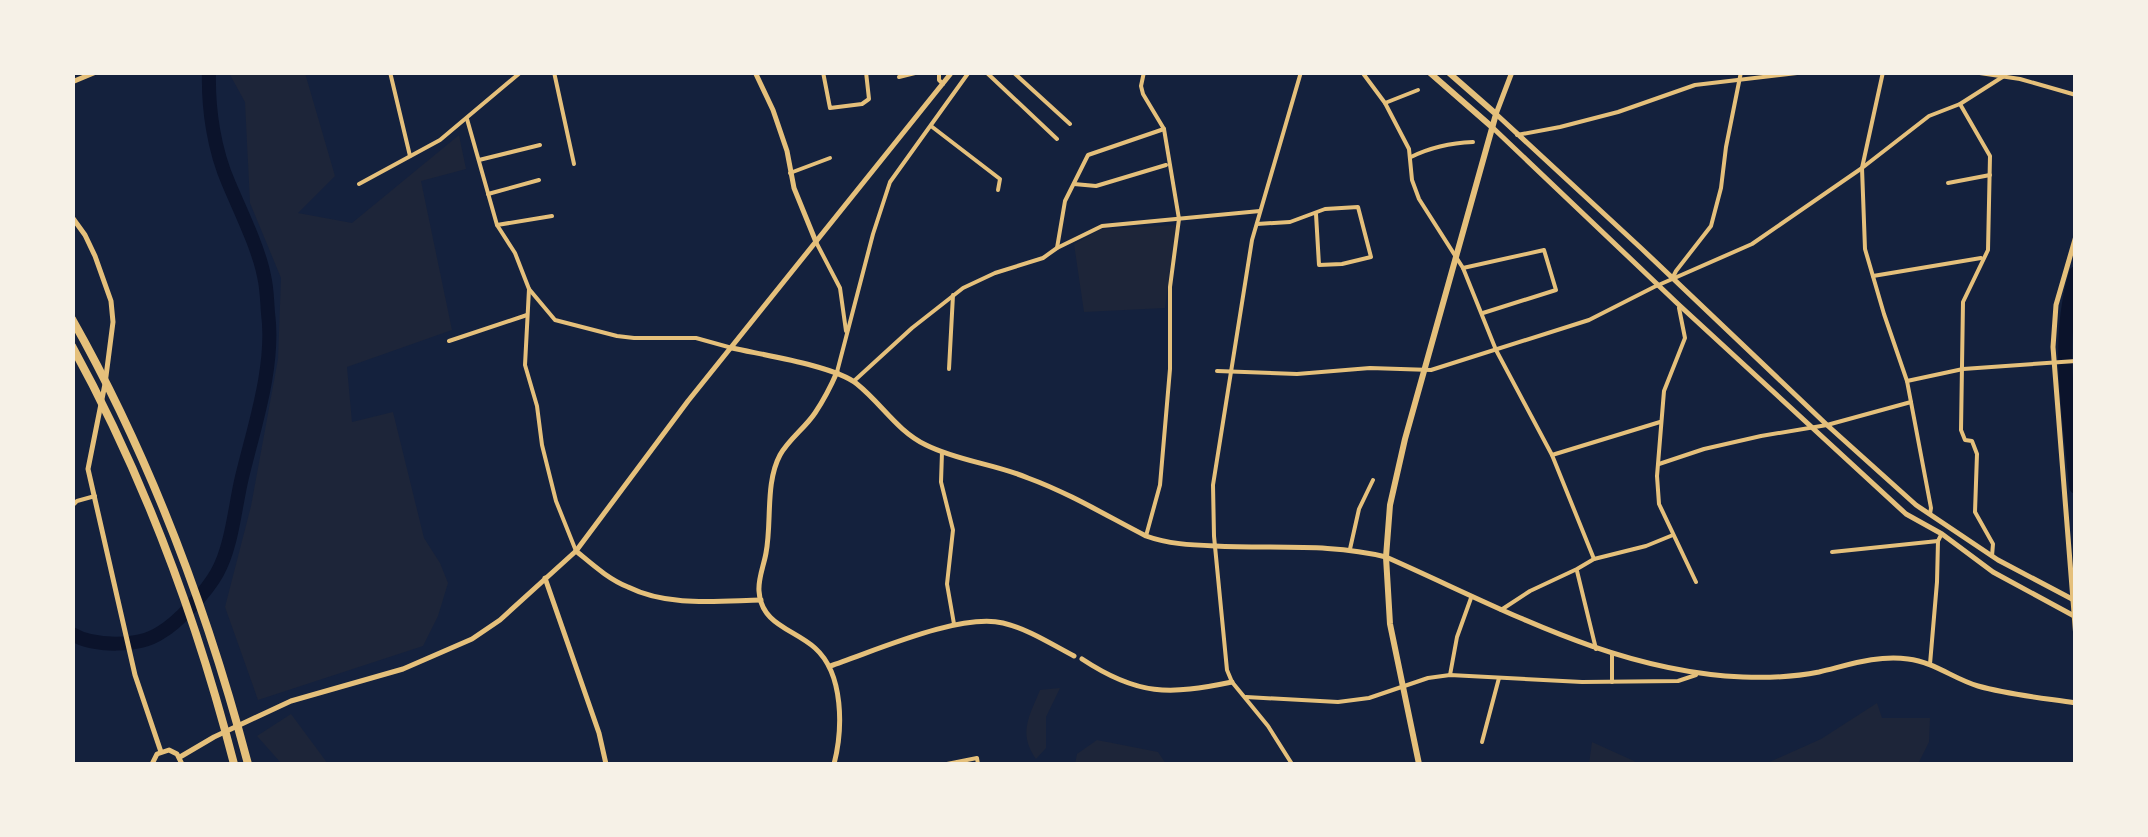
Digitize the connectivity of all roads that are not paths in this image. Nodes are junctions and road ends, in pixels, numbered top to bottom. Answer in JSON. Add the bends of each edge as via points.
{"nodes":[{"id":1,"x":96,"y":72,"type":"edge"},
{"id":2,"x":390,"y":72,"type":"edge"},
{"id":3,"x":522,"y":72,"type":"edge"},
{"id":4,"x":554,"y":72,"type":"edge"},
{"id":5,"x":766,"y":72,"type":"edge"},
{"id":6,"x":823,"y":72,"type":"edge"},
{"id":7,"x":866,"y":72,"type":"edge"},
{"id":8,"x":919,"y":72,"type":"edge"},
{"id":9,"x":938,"y":72,"type":"edge"},
{"id":10,"x":952,"y":72,"type":"edge"},
{"id":11,"x":969,"y":72,"type":"edge"},
{"id":12,"x":986,"y":72,"type":"edge"},
{"id":13,"x":1013,"y":72,"type":"edge"},
{"id":14,"x":1144,"y":72,"type":"edge"},
{"id":15,"x":1301,"y":72,"type":"edge"},
{"id":16,"x":1362,"y":72,"type":"edge"},
{"id":17,"x":1429,"y":72,"type":"edge"},
{"id":18,"x":1512,"y":72,"type":"edge"},
{"id":19,"x":1740,"y":72,"type":"edge"},
{"id":20,"x":1822,"y":72,"type":"edge"},
{"id":21,"x":1884,"y":72,"type":"edge"},
{"id":22,"x":1973,"y":72,"type":"edge"},
{"id":23,"x":1449,"y":73,"type":"edge"},
{"id":24,"x":756,"y":74,"type":"edge"},
{"id":25,"x":899,"y":76,"type":"dead end"},
{"id":26,"x":2004,"y":76,"type":"junction"},
{"id":27,"x":1740,"y":80,"type":"junction"},
{"id":28,"x":72,"y":82,"type":"edge"},
{"id":29,"x":943,"y":84,"type":"junction"},
{"id":30,"x":1418,"y":90,"type":"dead end"},
{"id":31,"x":2076,"y":96,"type":"edge"},
{"id":32,"x":1385,"y":104,"type":"junction"},
{"id":33,"x":1960,"y":104,"type":"junction"},
{"id":34,"x":1496,"y":114,"type":"junction"},
{"id":35,"x":467,"y":119,"type":"junction"},
{"id":36,"x":1070,"y":124,"type":"dead end"},
{"id":37,"x":931,"y":126,"type":"junction"},
{"id":38,"x":1492,"y":127,"type":"junction"},
{"id":39,"x":1164,"y":129,"type":"junction"},
{"id":40,"x":1518,"y":135,"type":"junction"},
{"id":41,"x":1058,"y":139,"type":"dead end"},
{"id":42,"x":1472,"y":142,"type":"dead end"},
{"id":43,"x":540,"y":145,"type":"dead end"},
{"id":44,"x":1410,"y":157,"type":"junction"},
{"id":45,"x":410,"y":158,"type":"junction"},
{"id":46,"x":830,"y":158,"type":"dead end"},
{"id":47,"x":479,"y":160,"type":"junction"},
{"id":48,"x":574,"y":164,"type":"dead end"},
{"id":49,"x":1168,"y":164,"type":"junction"},
{"id":50,"x":1862,"y":168,"type":"junction"},
{"id":51,"x":790,"y":174,"type":"junction"},
{"id":52,"x":1990,"y":175,"type":"junction"},
{"id":53,"x":539,"y":180,"type":"dead end"},
{"id":54,"x":1948,"y":183,"type":"dead end"},
{"id":55,"x":359,"y":184,"type":"dead end"},
{"id":56,"x":1074,"y":184,"type":"junction"},
{"id":57,"x":998,"y":190,"type":"dead end"},
{"id":58,"x":488,"y":194,"type":"junction"},
{"id":59,"x":1260,"y":211,"type":"junction"},
{"id":60,"x":1316,"y":214,"type":"junction"},
{"id":61,"x":72,"y":216,"type":"edge"},
{"id":62,"x":552,"y":216,"type":"dead end"},
{"id":63,"x":1179,"y":219,"type":"junction"},
{"id":64,"x":1257,"y":224,"type":"junction"},
{"id":65,"x":497,"y":226,"type":"junction"},
{"id":66,"x":2076,"y":236,"type":"edge"},
{"id":67,"x":816,"y":242,"type":"junction"},
{"id":68,"x":1057,"y":248,"type":"junction"},
{"id":69,"x":1456,"y":254,"type":"junction"},
{"id":70,"x":1984,"y":257,"type":"junction"},
{"id":71,"x":1464,"y":268,"type":"junction"},
{"id":72,"x":1873,"y":276,"type":"junction"},
{"id":73,"x":1672,"y":279,"type":"junction"},
{"id":74,"x":1660,"y":285,"type":"junction"},
{"id":75,"x":529,"y":290,"type":"junction"},
{"id":76,"x":953,"y":294,"type":"junction"},
{"id":77,"x":1678,"y":304,"type":"junction"},
{"id":78,"x":1482,"y":313,"type":"junction"},
{"id":79,"x":527,"y":315,"type":"junction"},
{"id":80,"x":72,"y":318,"type":"edge"},
{"id":81,"x":847,"y":338,"type":"junction"},
{"id":82,"x":448,"y":341,"type":"dead end"},
{"id":83,"x":72,"y":346,"type":"edge"},
{"id":84,"x":732,"y":348,"type":"junction"},
{"id":85,"x":1496,"y":350,"type":"junction"},
{"id":86,"x":2075,"y":361,"type":"edge"},
{"id":87,"x":2058,"y":362,"type":"junction"},
{"id":88,"x":1963,"y":369,"type":"junction"},
{"id":89,"x":948,"y":370,"type":"dead end"},
{"id":90,"x":1217,"y":371,"type":"dead end"},
{"id":91,"x":1233,"y":371,"type":"junction"},
{"id":92,"x":1424,"y":371,"type":"junction"},
{"id":93,"x":836,"y":372,"type":"junction"},
{"id":94,"x":854,"y":382,"type":"junction"},
{"id":95,"x":1907,"y":382,"type":"junction"},
{"id":96,"x":1912,"y":401,"type":"junction"},
{"id":97,"x":1660,"y":422,"type":"junction"},
{"id":98,"x":1827,"y":425,"type":"junction"},
{"id":99,"x":1812,"y":427,"type":"junction"},
{"id":100,"x":942,"y":452,"type":"junction"},
{"id":101,"x":1552,"y":455,"type":"junction"},
{"id":102,"x":1659,"y":464,"type":"junction"},
{"id":103,"x":1372,"y":480,"type":"dead end"},
{"id":104,"x":95,"y":496,"type":"junction"},
{"id":105,"x":72,"y":506,"type":"edge"},
{"id":106,"x":1930,"y":514,"type":"junction"},
{"id":107,"x":1673,"y":534,"type":"junction"},
{"id":108,"x":1146,"y":536,"type":"junction"},
{"id":109,"x":1940,"y":538,"type":"junction"},
{"id":110,"x":1216,"y":546,"type":"junction"},
{"id":111,"x":576,"y":550,"type":"junction"},
{"id":112,"x":1350,"y":550,"type":"junction"},
{"id":113,"x":1832,"y":552,"type":"dead end"},
{"id":114,"x":1992,"y":556,"type":"junction"},
{"id":115,"x":1386,"y":557,"type":"junction"},
{"id":116,"x":1594,"y":559,"type":"junction"},
{"id":117,"x":1577,"y":569,"type":"junction"},
{"id":118,"x":545,"y":578,"type":"junction"},
{"id":119,"x":1696,"y":582,"type":"dead end"},
{"id":120,"x":1472,"y":596,"type":"junction"},
{"id":121,"x":761,"y":600,"type":"junction"},
{"id":122,"x":2074,"y":601,"type":"edge"},
{"id":123,"x":1502,"y":610,"type":"junction"},
{"id":124,"x":2075,"y":617,"type":"edge"},
{"id":125,"x":954,"y":624,"type":"junction"},
{"id":126,"x":2076,"y":638,"type":"edge"},
{"id":127,"x":1596,"y":649,"type":"junction"},
{"id":128,"x":1612,"y":654,"type":"junction"},
{"id":129,"x":1074,"y":656,"type":"dead end"},
{"id":130,"x":1082,"y":659,"type":"dead end"},
{"id":131,"x":1930,"y":664,"type":"junction"},
{"id":132,"x":830,"y":666,"type":"junction"},
{"id":133,"x":1700,"y":672,"type":"junction"},
{"id":134,"x":1450,"y":675,"type":"junction"},
{"id":135,"x":1499,"y":678,"type":"junction"},
{"id":136,"x":1232,"y":682,"type":"junction"},
{"id":137,"x":1612,"y":682,"type":"junction"},
{"id":138,"x":1402,"y":686,"type":"junction"},
{"id":139,"x":1245,"y":697,"type":"junction"},
{"id":140,"x":2076,"y":704,"type":"edge"},
{"id":141,"x":1482,"y":742,"type":"dead end"},
{"id":142,"x":161,"y":752,"type":"junction"},
{"id":143,"x":181,"y":761,"type":"edge"},
{"id":144,"x":152,"y":764,"type":"edge"},
{"id":145,"x":234,"y":764,"type":"edge"},
{"id":146,"x":248,"y":764,"type":"edge"},
{"id":147,"x":606,"y":764,"type":"edge"},
{"id":148,"x":834,"y":764,"type":"edge"},
{"id":149,"x":947,"y":764,"type":"edge"},
{"id":150,"x":978,"y":764,"type":"edge"},
{"id":151,"x":1292,"y":764,"type":"edge"},
{"id":152,"x":1419,"y":764,"type":"edge"}],
"edges":[{"from":1,"to":28,"type":"street"},
{"from":2,"to":45,"type":"street"},
{"from":3,"to":35,"type":"street"},
{"from":4,"to":48,"type":"street"},
{"from":5,"to":24,"type":"street"},
{"from":6,"to":7,"type":"street","via":[[830,108],[869,99]]},
{"from":8,"to":25,"type":"street"},
{"from":9,"to":29,"type":"street"},
{"from":10,"to":29,"type":"street"},
{"from":11,"to":37,"type":"street"},
{"from":12,"to":41,"type":"street"},
{"from":13,"to":36,"type":"street"},
{"from":14,"to":39,"type":"street","via":[[1142,94]]},
{"from":15,"to":59,"type":"street"},
{"from":16,"to":32,"type":"street"},
{"from":17,"to":38,"type":"main road"},
{"from":18,"to":34,"type":"street"},
{"from":19,"to":27,"type":"street"},
{"from":20,"to":27,"type":"street"},
{"from":21,"to":50,"type":"street"},
{"from":22,"to":26,"type":"street"},
{"from":23,"to":34,"type":"main road"},
{"from":24,"to":51,"type":"street"},
{"from":26,"to":31,"type":"street"},
{"from":26,"to":33,"type":"street"},
{"from":27,"to":40,"type":"street","via":[[1694,84],[1636,107]]},
{"from":27,"to":73,"type":"street","via":[[1711,226]]},
{"from":29,"to":67,"type":"street"},
{"from":30,"to":32,"type":"street"},
{"from":32,"to":44,"type":"street"},
{"from":33,"to":50,"type":"street","via":[[1929,116]]},
{"from":33,"to":52,"type":"street","via":[[1990,156]]},
{"from":34,"to":38,"type":"main road"},
{"from":34,"to":40,"type":"street"},
{"from":35,"to":45,"type":"street"},
{"from":35,"to":47,"type":"street"},
{"from":37,"to":57,"type":"street","via":[[1000,178]]},
{"from":37,"to":81,"type":"street","via":[[890,182]]},
{"from":38,"to":69,"type":"main road"},
{"from":38,"to":74,"type":"street"},
{"from":39,"to":49,"type":"street"},
{"from":39,"to":56,"type":"street","via":[[1088,155]]},
{"from":40,"to":73,"type":"street"},
{"from":42,"to":44,"type":"street"},
{"from":43,"to":47,"type":"street"},
{"from":44,"to":69,"type":"street","via":[[1418,198]]},
{"from":45,"to":55,"type":"street"},
{"from":46,"to":51,"type":"street"},
{"from":47,"to":58,"type":"street"},
{"from":49,"to":56,"type":"street","via":[[1096,186]]},
{"from":49,"to":63,"type":"street"},
{"from":50,"to":72,"type":"street","via":[[1865,249]]},
{"from":50,"to":73,"type":"street","via":[[1752,244]]},
{"from":51,"to":67,"type":"street"},
{"from":52,"to":54,"type":"street"},
{"from":52,"to":70,"type":"street"},
{"from":53,"to":58,"type":"street"},
{"from":56,"to":68,"type":"street"},
{"from":58,"to":65,"type":"street"},
{"from":59,"to":63,"type":"street"},
{"from":59,"to":64,"type":"street"},
{"from":60,"to":60,"type":"street","via":[[1358,207],[1371,258],[1319,265]]},
{"from":60,"to":64,"type":"street"},
{"from":61,"to":104,"type":"street","via":[[95,256],[113,322],[88,469]]},
{"from":62,"to":65,"type":"street"},
{"from":63,"to":68,"type":"street","via":[[1102,226]]},
{"from":63,"to":108,"type":"street","via":[[1160,485]]},
{"from":64,"to":91,"type":"street"},
{"from":65,"to":75,"type":"street"},
{"from":66,"to":87,"type":"street","via":[[2056,305]]},
{"from":67,"to":81,"type":"street","via":[[840,288]]},
{"from":67,"to":84,"type":"street"},
{"from":68,"to":76,"type":"street"},
{"from":69,"to":71,"type":"street"},
{"from":69,"to":92,"type":"main road"},
{"from":70,"to":72,"type":"street"},
{"from":70,"to":88,"type":"street","via":[[1962,302]]},
{"from":71,"to":78,"type":"street"},
{"from":71,"to":78,"type":"street","via":[[1544,250],[1556,290]]},
{"from":72,"to":95,"type":"street"},
{"from":73,"to":74,"type":"street"},
{"from":73,"to":98,"type":"street"},
{"from":74,"to":77,"type":"street"},
{"from":74,"to":85,"type":"street","via":[[1589,320]]},
{"from":75,"to":79,"type":"street"},
{"from":75,"to":84,"type":"street","via":[[568,325]]},
{"from":76,"to":89,"type":"street"},
{"from":76,"to":94,"type":"street"},
{"from":77,"to":97,"type":"street","via":[[1685,338],[1664,391]]},
{"from":77,"to":99,"type":"street"},
{"from":78,"to":85,"type":"street"},
{"from":79,"to":82,"type":"street"},
{"from":79,"to":111,"type":"street","via":[[525,365],[556,501]]},
{"from":80,"to":146,"type":"highway","via":[[122,411],[176,538]]},
{"from":81,"to":93,"type":"street"},
{"from":83,"to":145,"type":"highway","via":[[163,544]]},
{"from":84,"to":93,"type":"street"},
{"from":84,"to":111,"type":"street"},
{"from":85,"to":92,"type":"street"},
{"from":85,"to":101,"type":"street"},
{"from":86,"to":87,"type":"street"},
{"from":87,"to":88,"type":"street"},
{"from":87,"to":122,"type":"street"},
{"from":88,"to":95,"type":"street"},
{"from":88,"to":114,"type":"street","via":[[1961,430],[1977,454],[1975,512]]},
{"from":90,"to":91,"type":"street"},
{"from":91,"to":92,"type":"street"},
{"from":91,"to":110,"type":"street","via":[[1214,485]]},
{"from":92,"to":115,"type":"main road","via":[[1396,475]]},
{"from":93,"to":94,"type":"street"},
{"from":93,"to":121,"type":"street","via":[[773,474]]},
{"from":94,"to":100,"type":"street","via":[[907,434]]},
{"from":95,"to":96,"type":"street"},
{"from":96,"to":98,"type":"street"},
{"from":96,"to":106,"type":"street"},
{"from":97,"to":101,"type":"street"},
{"from":97,"to":102,"type":"street"},
{"from":98,"to":99,"type":"street"},
{"from":98,"to":106,"type":"street"},
{"from":99,"to":102,"type":"street"},
{"from":99,"to":109,"type":"street"},
{"from":100,"to":108,"type":"street","via":[[1025,476]]},
{"from":100,"to":125,"type":"street","via":[[941,482],[954,530],[947,584]]},
{"from":101,"to":116,"type":"street"},
{"from":102,"to":107,"type":"street","via":[[1658,504]]},
{"from":103,"to":112,"type":"street"},
{"from":104,"to":105,"type":"street"},
{"from":104,"to":142,"type":"street","via":[[133,666]]},
{"from":106,"to":114,"type":"street"},
{"from":107,"to":116,"type":"street"},
{"from":107,"to":119,"type":"street"},
{"from":108,"to":110,"type":"street"},
{"from":109,"to":113,"type":"street"},
{"from":109,"to":124,"type":"street"},
{"from":109,"to":131,"type":"street"},
{"from":110,"to":112,"type":"street"},
{"from":110,"to":136,"type":"street"},
{"from":111,"to":118,"type":"street"},
{"from":111,"to":121,"type":"street","via":[[610,577],[654,596]]},
{"from":112,"to":115,"type":"street"},
{"from":114,"to":122,"type":"street"},
{"from":115,"to":120,"type":"street"},
{"from":115,"to":138,"type":"main road"},
{"from":116,"to":117,"type":"street"},
{"from":117,"to":123,"type":"street"},
{"from":117,"to":127,"type":"street"},
{"from":118,"to":143,"type":"street","via":[[472,639],[404,670],[291,701],[214,736]]},
{"from":118,"to":147,"type":"street"},
{"from":120,"to":123,"type":"street"},
{"from":120,"to":134,"type":"street"},
{"from":121,"to":132,"type":"street","via":[[773,622],[810,643]]},
{"from":122,"to":124,"type":"street"},
{"from":123,"to":127,"type":"street"},
{"from":124,"to":126,"type":"street"},
{"from":125,"to":129,"type":"street","via":[[1004,624]]},
{"from":125,"to":132,"type":"street"},
{"from":127,"to":128,"type":"street"},
{"from":128,"to":133,"type":"street"},
{"from":128,"to":137,"type":"street"},
{"from":130,"to":136,"type":"street","via":[[1131,685],[1164,692]]},
{"from":131,"to":133,"type":"street","via":[[1884,657],[1790,677]]},
{"from":131,"to":140,"type":"street","via":[[1978,686]]},
{"from":132,"to":148,"type":"street","via":[[839,718]]},
{"from":133,"to":137,"type":"street","via":[[1678,681]]},
{"from":134,"to":135,"type":"street"},
{"from":134,"to":138,"type":"street"},
{"from":135,"to":137,"type":"street"},
{"from":135,"to":141,"type":"street"},
{"from":136,"to":139,"type":"street"},
{"from":138,"to":139,"type":"street","via":[[1338,702]]},
{"from":138,"to":152,"type":"main road"},
{"from":139,"to":151,"type":"street"},
{"from":142,"to":143,"type":"street","via":[[169,750]]},
{"from":142,"to":144,"type":"street"},
{"from":149,"to":150,"type":"street","via":[[977,758]]}]}
